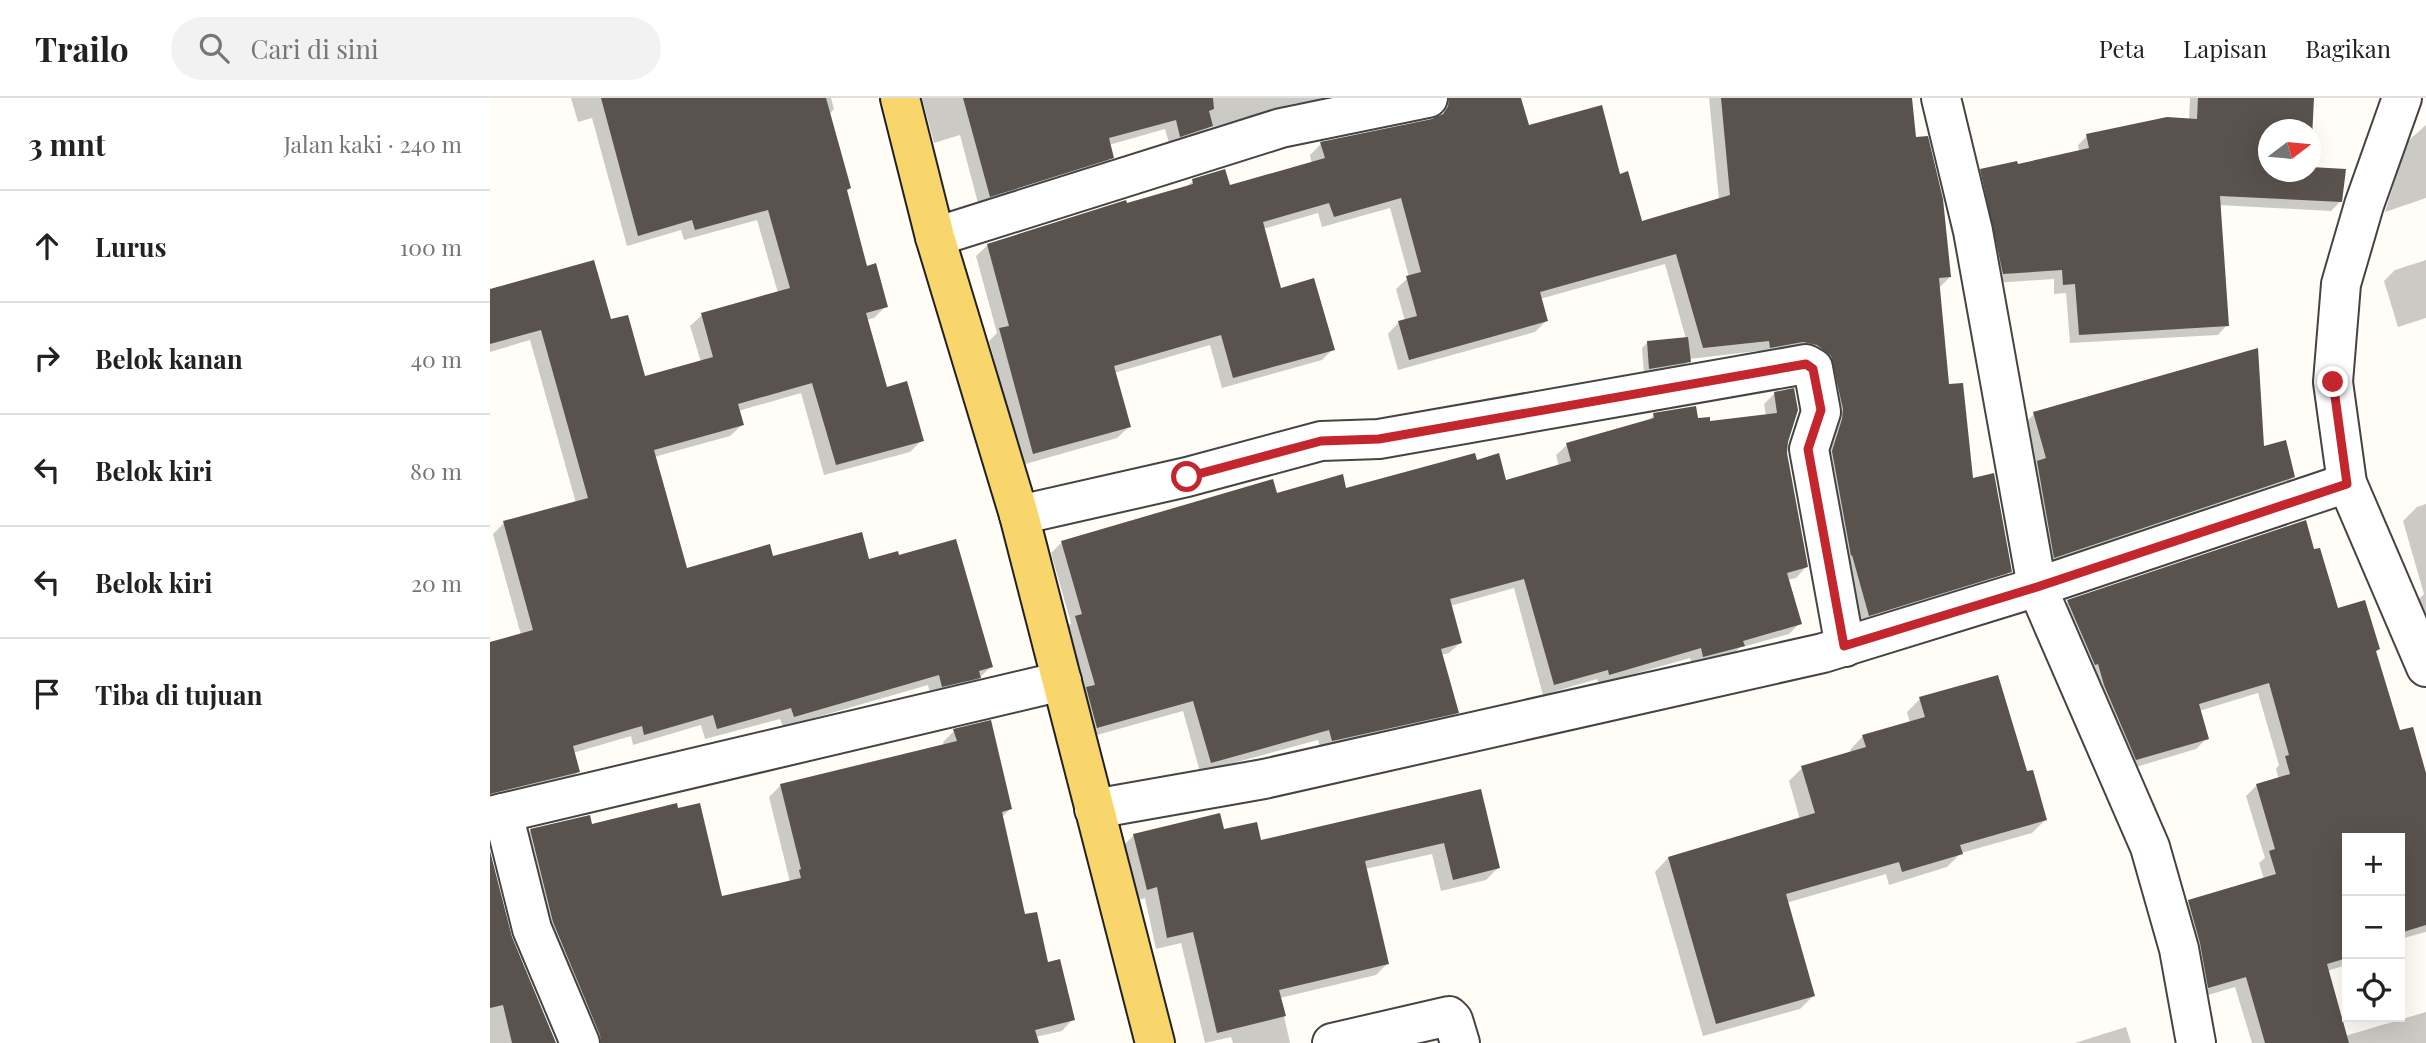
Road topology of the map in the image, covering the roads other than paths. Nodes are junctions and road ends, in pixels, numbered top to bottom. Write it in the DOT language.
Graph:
graph roads {
  1 [pos="900,98"];
  2 [pos="1428,98"];
  3 [pos="1941,98"];
  4 [pos="2402,98"];
  5 [pos="1278,113"];
  6 [pos="935,237"];
  7 [pos="2347,484"];
  8 [pos="1019,515"];
  9 [pos="2037,587"];
  10 [pos="1844,646"];
  11 [pos="2426,667"];
  12 [pos="1062,681"];
  13 [pos="1094,809"];
  14 [pos="496,815"];
  15 [pos="580,1043"];
  16 [pos="1155,1043"];
  17 [pos="1332,1043"];
  18 [pos="1460,1043"];
  19 [pos="2196,1043"];
  1 -- 6 [label="main road"];
  2 -- 5 [label="street"];
  3 -- 9 [label="street"];
  4 -- 7 [label="street"];
  5 -- 6 [label="street"];
  6 -- 8 [label="main road"];
  7 -- 9 [label="street"];
  7 -- 11 [label="street"];
  8 -- 10 [label="street"];
  8 -- 12 [label="main road"];
  9 -- 10 [label="street"];
  9 -- 19 [label="street"];
  10 -- 13 [label="street"];
  12 -- 13 [label="main road"];
  12 -- 14 [label="street"];
  13 -- 16 [label="main road"];
  14 -- 15 [label="street"];
  17 -- 18 [label="street"];
}
